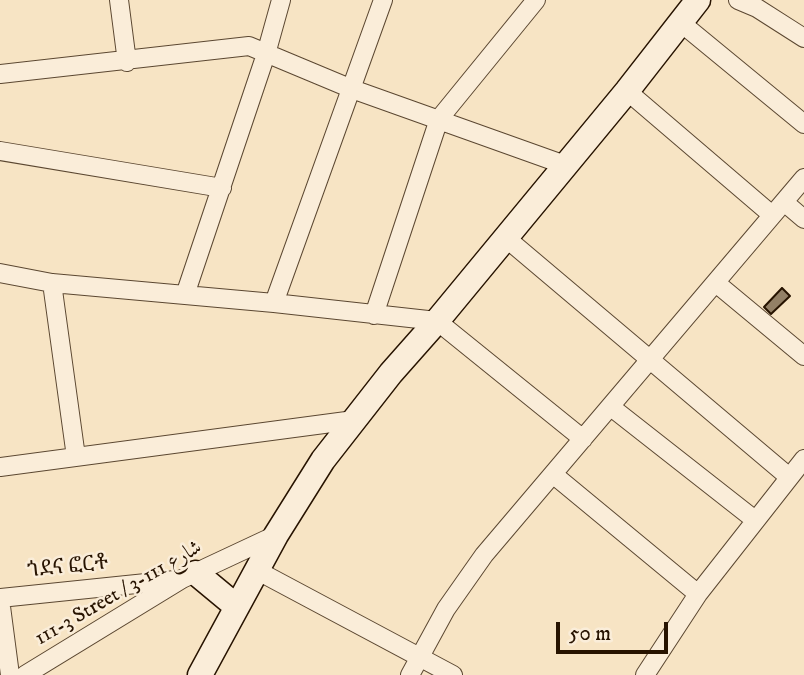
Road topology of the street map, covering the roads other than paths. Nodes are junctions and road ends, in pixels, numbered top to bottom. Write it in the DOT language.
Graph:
graph roads {
  1 [pos="119,0"];
  2 [pos="281,0"];
  3 [pos="383,0"];
  4 [pos="536,0"];
  5 [pos="698,0"];
  6 [pos="738,0"];
  7 [pos="681,22"];
  8 [pos="804,38"];
  9 [pos="267,54"];
  10 [pos="127,62"];
  11 [pos="0,74"];
  12 [pos="352,89"];
  13 [pos="627,91"];
  14 [pos="439,119"];
  15 [pos="804,124"];
  16 [pos="0,151"];
  17 [pos="565,165"];
  18 [pos="804,178"];
  19 [pos="222,188"];
  20 [pos="778,209"];
  21 [pos="804,219"];
  22 [pos="506,238"];
  23 [pos="0,273"];
  24 [pos="52,283"];
  25 [pos="716,284"];
  26 [pos="185,295"];
  27 [pos="274,303"];
  28 [pos="374,315"];
  29 [pos="437,321"];
  30 [pos="804,356"];
  31 [pos="651,360"];
  32 [pos="611,407"];
  33 [pos="354,420"];
  34 [pos="583,439"];
  35 [pos="76,457"];
  36 [pos="804,459"];
  37 [pos="0,467"];
  38 [pos="554,475"];
  39 [pos="789,477"];
  40 [pos="755,520"];
  41 [pos="276,535"];
  42 [pos="258,571"];
  43 [pos="189,576"];
  44 [pos="698,594"];
  45 [pos="0,599"];
  46 [pos="237,607"];
  47 [pos="420,657"];
  48 [pos="10,675"];
  49 [pos="25,675"];
  50 [pos="200,675"];
  51 [pos="410,675"];
  52 [pos="453,675"];
  53 [pos="645,675"];
  1 -- 10 [label="street"];
  2 -- 9 [label="street"];
  3 -- 12 [label="street"];
  4 -- 14 [label="street"];
  5 -- 7 [label="main road"];
  6 -- 8 [label="street"];
  7 -- 13 [label="main road"];
  7 -- 15 [label="street"];
  9 -- 10 [label="street"];
  9 -- 12 [label="street"];
  9 -- 19 [label="street"];
  10 -- 11 [label="street"];
  12 -- 14 [label="street"];
  12 -- 27 [label="street"];
  13 -- 17 [label="main road"];
  13 -- 20 [label="street"];
  14 -- 17 [label="street"];
  14 -- 28 [label="street"];
  16 -- 19 [label="street"];
  17 -- 22 [label="main road"];
  18 -- 20 [label="street"];
  19 -- 26 [label="street"];
  20 -- 21 [label="street"];
  20 -- 25 [label="street"];
  22 -- 29 [label="main road"];
  22 -- 31 [label="street"];
  23 -- 24 [label="street"];
  24 -- 26 [label="street"];
  24 -- 35 [label="street"];
  25 -- 30 [label="street"];
  25 -- 31 [label="street"];
  26 -- 27 [label="street"];
  27 -- 28 [label="street"];
  28 -- 29 [label="street"];
  29 -- 33 [label="main road"];
  29 -- 34 [label="street"];
  31 -- 32 [label="street"];
  31 -- 39 [label="street"];
  32 -- 34 [label="street"];
  32 -- 40 [label="street"];
  33 -- 35 [label="street"];
  33 -- 41 [label="main road"];
  34 -- 38 [label="street"];
  35 -- 37 [label="street"];
  36 -- 39 [label="street"];
  38 -- 44 [label="street"];
  38 -- 47 [label="street"];
  39 -- 40 [label="street"];
  40 -- 44 [label="street"];
  41 -- 42 [label="main road"];
  41 -- 43 [label="street, 111-3 Street / شارع 111-3"];
  42 -- 46 [label="main road"];
  42 -- 47 [label="street"];
  43 -- 45 [label="street, ጎደና ፎርቶ"];
  43 -- 46 [label="main road"];
  43 -- 49 [label="street, 111-3 Street / شارع 111-3"];
  44 -- 53 [label="street"];
  45 -- 48 [label="street"];
  46 -- 50 [label="main road"];
  47 -- 51 [label="street"];
  47 -- 52 [label="street"];
}
